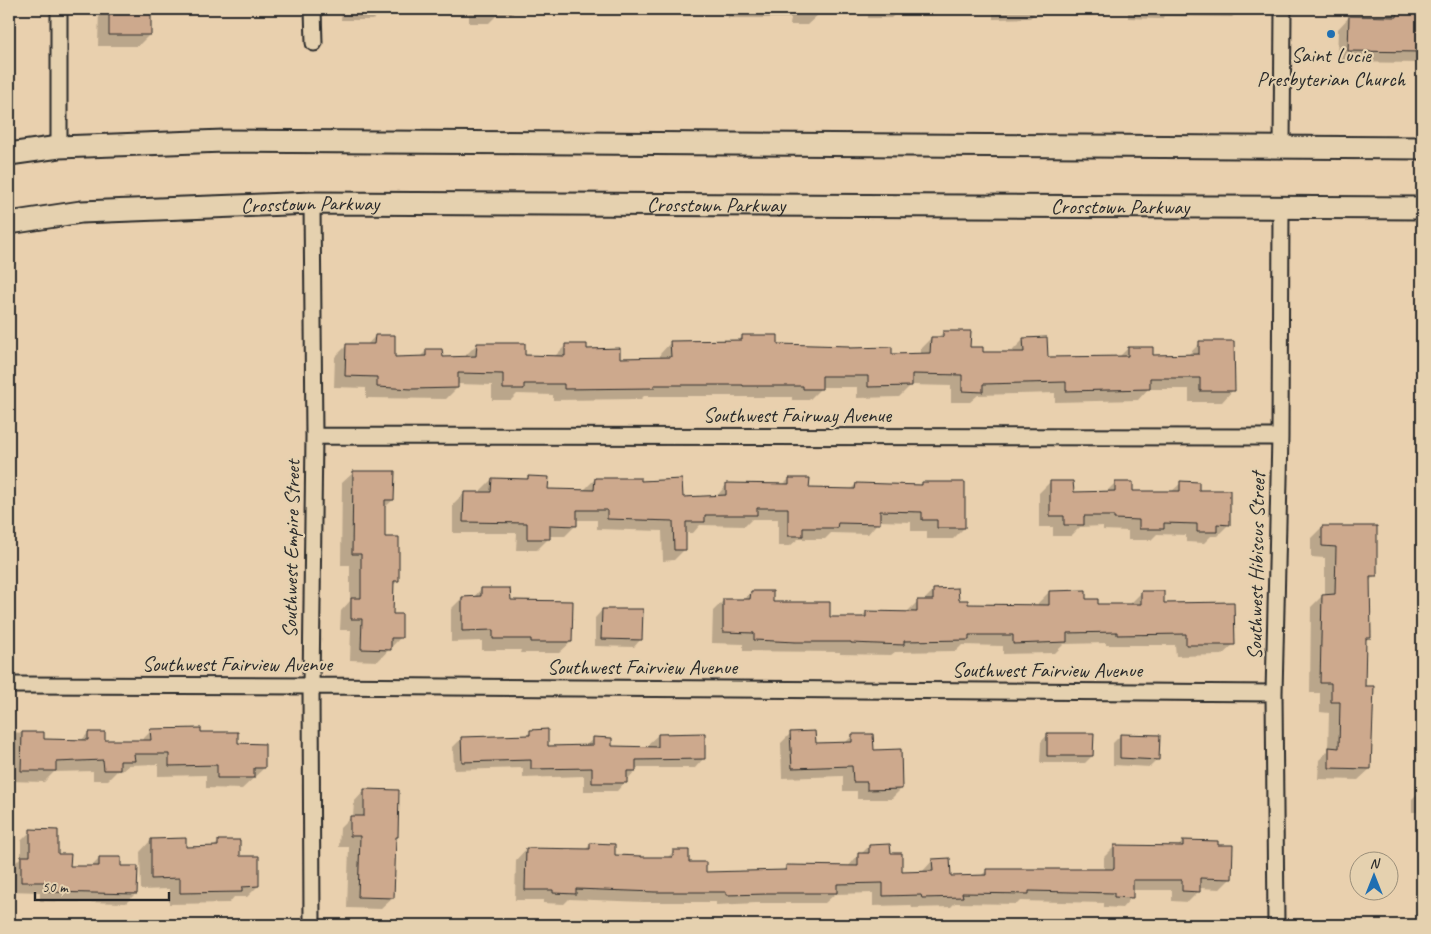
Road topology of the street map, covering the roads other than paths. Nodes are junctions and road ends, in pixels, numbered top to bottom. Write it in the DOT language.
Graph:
graph roads {
  1 [pos="59,9"];
  2 [pos="313,9"];
  3 [pos="1283,9"];
  4 [pos="314,43"];
  5 [pos="1282,146"];
  6 [pos="59,147"];
  7 [pos="1422,148"];
  8 [pos="9,154"];
  9 [pos="312,203"];
  10 [pos="1281,208"];
  11 [pos="1422,208"];
  12 [pos="9,223"];
  13 [pos="314,436"];
  14 [pos="1280,437"];
  15 [pos="9,685"];
  16 [pos="311,686"];
  17 [pos="1274,693"];
  18 [pos="312,925"];
  19 [pos="1276,925"];
  1 -- 6 [label="street"];
  2 -- 4 [label="street"];
  3 -- 5 [label="street"];
  5 -- 6 [label="main road"];
  5 -- 7 [label="main road"];
  6 -- 8 [label="main road"];
  9 -- 10 [label="main road, Crosstown Parkway"];
  9 -- 12 [label="main road, Crosstown Parkway"];
  9 -- 13 [label="street, Southwest Empire Street"];
  10 -- 11 [label="main road, Crosstown Parkway"];
  10 -- 14 [label="street, Southwest Hibiscus Street"];
  13 -- 14 [label="street, Southwest Fairway Avenue"];
  13 -- 16 [label="street, Southwest Empire Street"];
  14 -- 17 [label="street, Southwest Hibiscus Street"];
  15 -- 16 [label="street, Southwest Fairview Avenue"];
  16 -- 17 [label="street, Southwest Fairview Avenue"];
  16 -- 18 [label="street, Southwest Empire Street"];
  17 -- 19 [label="street, Southwest Hibiscus Street"];
}
